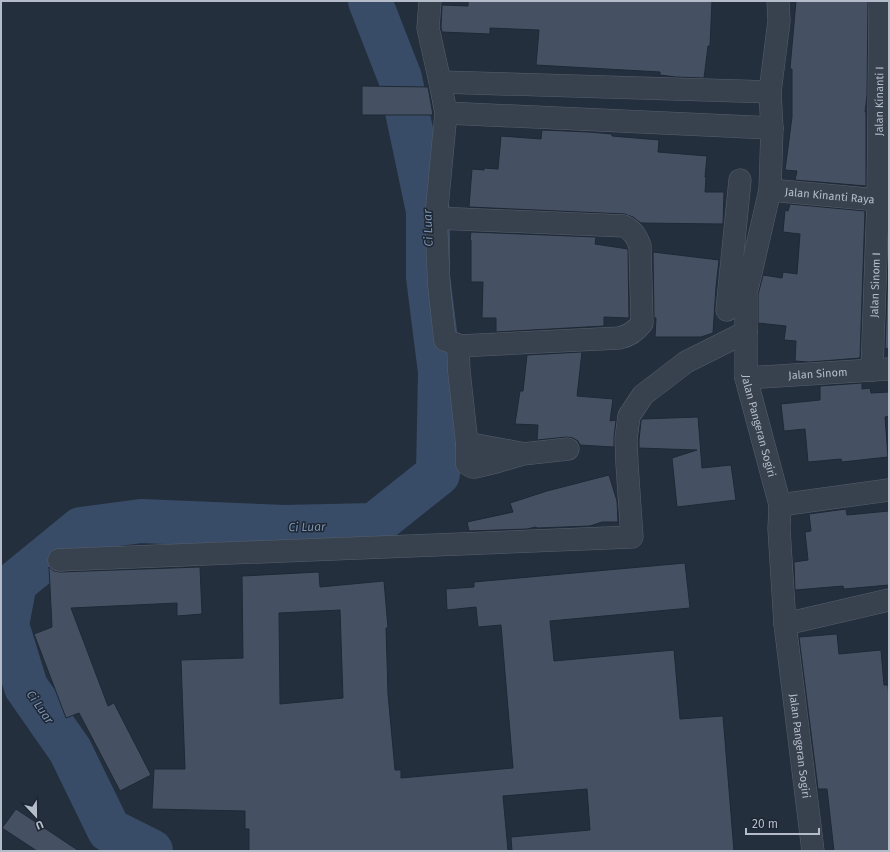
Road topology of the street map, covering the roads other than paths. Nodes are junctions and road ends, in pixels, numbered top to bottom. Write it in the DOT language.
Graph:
graph roads {
  1 [pos="430,1"];
  2 [pos="778,1"];
  3 [pos="880,1"];
  4 [pos="440,82"];
  5 [pos="770,92"];
  6 [pos="446,113"];
  7 [pos="772,128"];
  8 [pos="740,180"];
  9 [pos="770,190"];
  10 [pos="884,201"];
  11 [pos="436,218"];
  12 [pos="732,254"];
  13 [pos="755,255"];
  14 [pos="727,310"];
  15 [pos="746,332"];
  16 [pos="458,346"];
  17 [pos="881,370"];
  18 [pos="746,378"];
  19 [pos="568,449"];
  20 [pos="889,490"];
  21 [pos="780,505"];
  22 [pos="59,560"];
  23 [pos="889,604"];
  24 [pos="785,624"];
  25 [pos="813,851"];
  1 -- 4 [label="street"];
  2 -- 5 [label="street, Jalan Pangeran Sogiri"];
  3 -- 10 [label="street, Jalan Kinanti I"];
  4 -- 5 [label="street"];
  4 -- 6 [label="street"];
  5 -- 7 [label="street, Jalan Pangeran Sogiri"];
  6 -- 7 [label="street"];
  6 -- 11 [label="street"];
  7 -- 9 [label="street, Jalan Pangeran Sogiri"];
  8 -- 12 [label="street"];
  9 -- 10 [label="street, Jalan Kinanti Raya"];
  9 -- 13 [label="street, Jalan Pangeran Sogiri"];
  10 -- 17 [label="street, Jalan Sinom I"];
  11 -- 16 [label="street"];
  11 -- 16 [label="street"];
  12 -- 13 [label="street"];
  12 -- 14 [label="street"];
  13 -- 15 [label="street, Jalan Pangeran Sogiri"];
  15 -- 18 [label="street, Jalan Pangeran Sogiri"];
  15 -- 22 [label="street"];
  16 -- 19 [label="street"];
  17 -- 18 [label="street, Jalan Sinom"];
  18 -- 21 [label="street, Jalan Pangeran Sogiri"];
  20 -- 21 [label="street"];
  21 -- 24 [label="street, Jalan Pangeran Sogiri"];
  23 -- 24 [label="street"];
  24 -- 25 [label="street, Jalan Pangeran Sogiri"];
}
